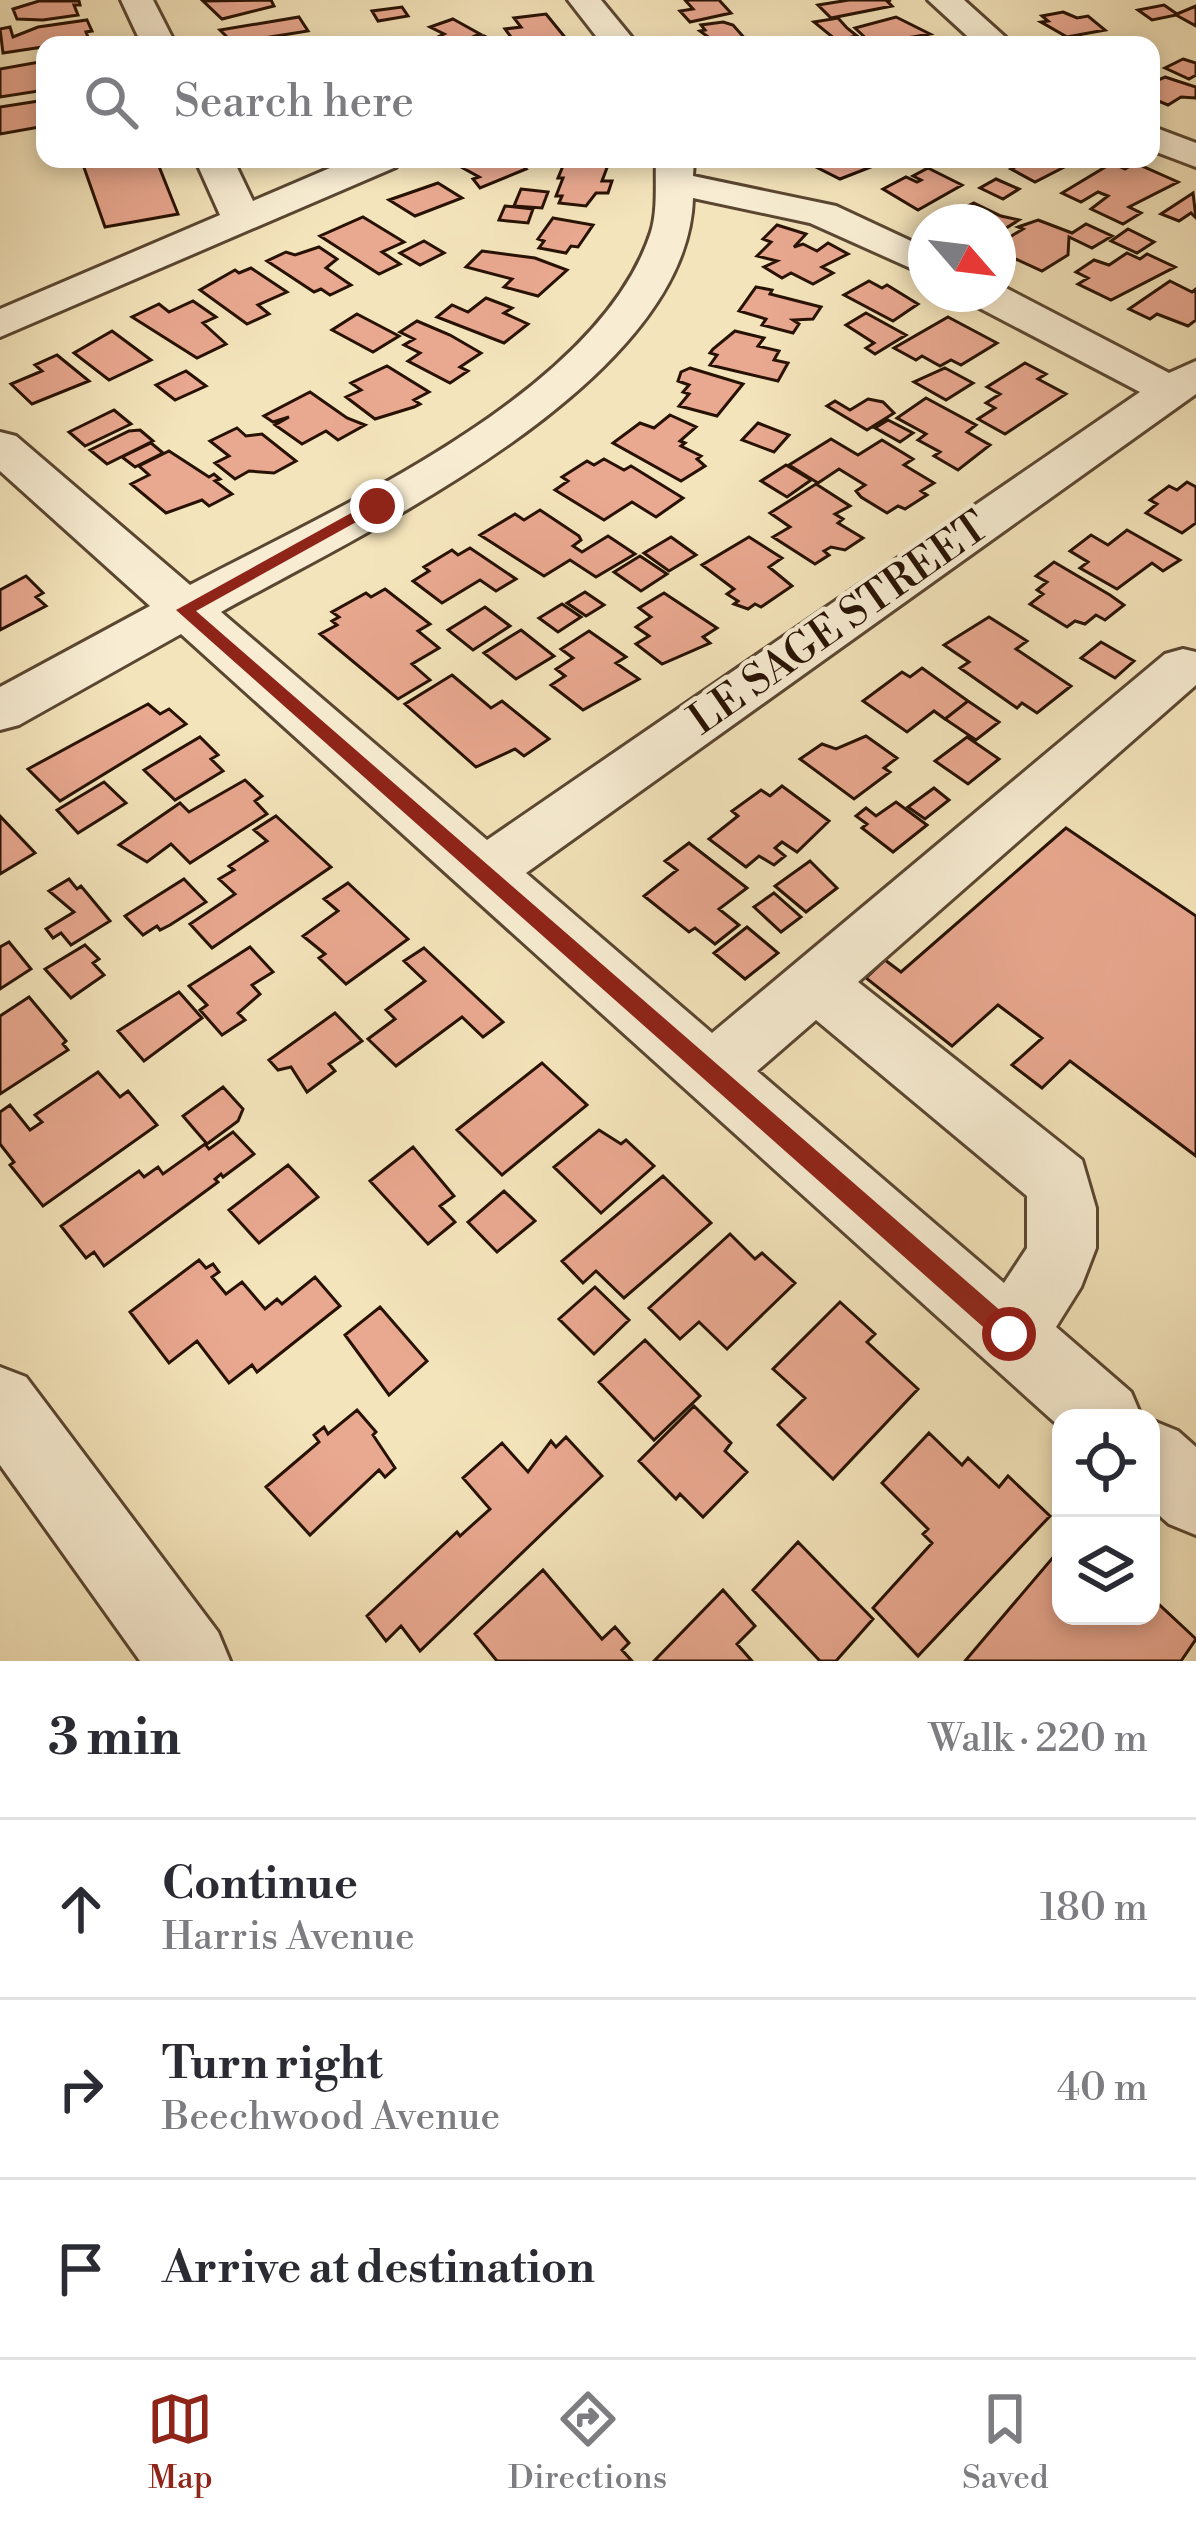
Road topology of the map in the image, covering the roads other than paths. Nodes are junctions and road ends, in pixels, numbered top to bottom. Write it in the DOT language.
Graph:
graph roads {
  1 [pos="137,0"];
  2 [pos="584,0"];
  3 [pos="944,0"];
  4 [pos="155,36"];
  5 [pos="614,36"];
  6 [pos="986,36"];
  7 [pos="1160,141"];
  8 [pos="1196,156"];
  9 [pos="218,168"];
  10 [pos="361,168"];
  11 [pos="677,172"];
  12 [pos="242,218"];
  13 [pos="908,255"];
  14 [pos="1016,307"];
  15 [pos="0,324"];
  16 [pos="1184,382"];
  17 [pos="0,446"];
  18 [pos="184,610"];
  19 [pos="1183,667"];
  20 [pos="0,711"];
  21 [pos="482,874"];
  22 [pos="836,1000"];
  23 [pos="710,1073"];
  24 [pos="1009,1334"];
  25 [pos="0,1403"];
  26 [pos="1096,1409"];
  27 [pos="1160,1466"];
  28 [pos="1196,1497"];
  29 [pos="189,1661"];
  1 -- 4 [label="street"];
  2 -- 5 [label="street"];
  3 -- 6 [label="street"];
  7 -- 8 [label="street"];
  9 -- 12 [label="street"];
  10 -- 12 [label="street"];
  11 -- 13 [label="street"];
  11 -- 18 [label="street"];
  12 -- 15 [label="street"];
  14 -- 16 [label="street"];
  16 -- 21 [label="street, LE SAGE STREET"];
  17 -- 18 [label="street"];
  18 -- 20 [label="street"];
  18 -- 21 [label="street"];
  19 -- 22 [label="street"];
  21 -- 23 [label="street"];
  22 -- 23 [label="street"];
  22 -- 24 [label="street"];
  23 -- 24 [label="street"];
  24 -- 26 [label="street"];
  25 -- 29 [label="street"];
  27 -- 28 [label="street"];
}
